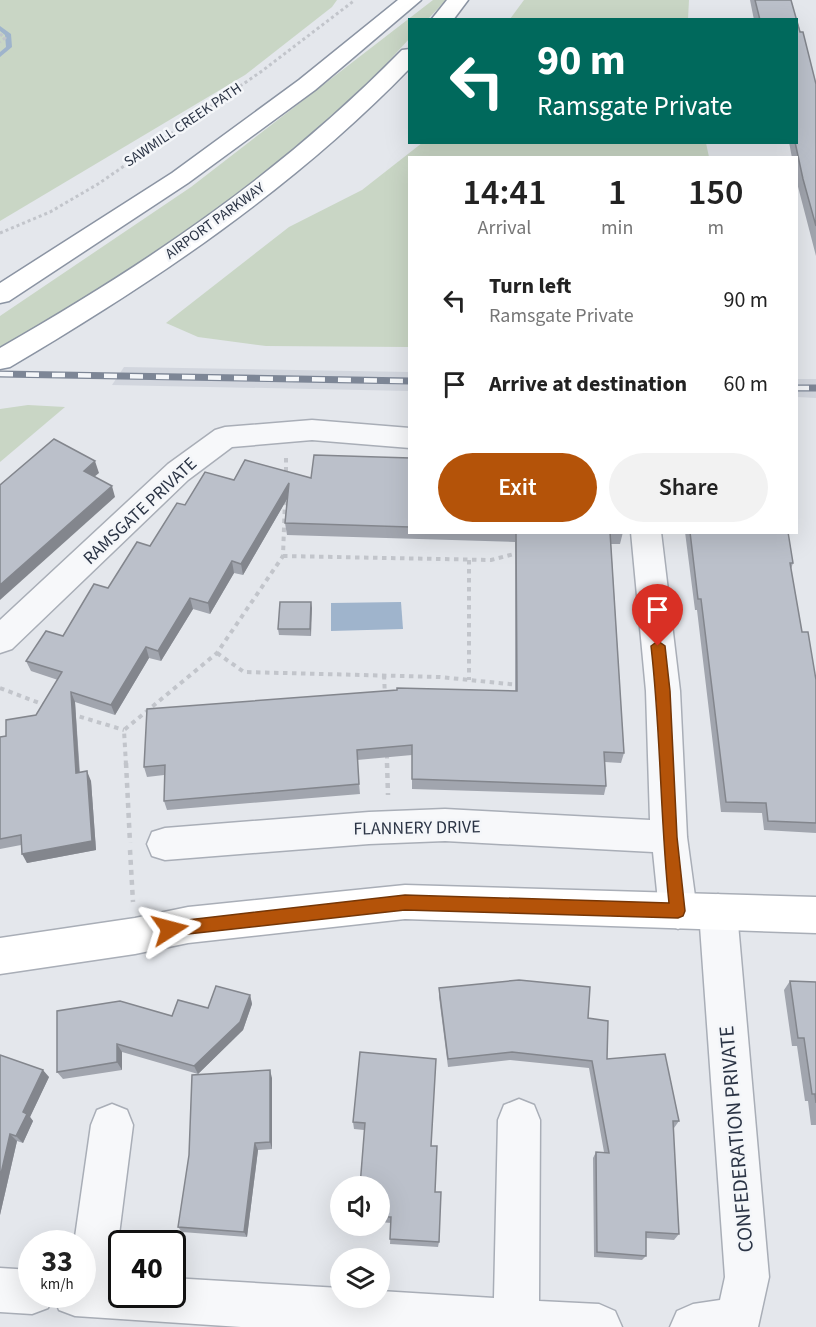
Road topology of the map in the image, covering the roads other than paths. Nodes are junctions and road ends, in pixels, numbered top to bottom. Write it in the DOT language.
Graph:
graph roads {
  1 [pos="411,0"];
  2 [pos="458,0"];
  3 [pos="443,18"];
  4 [pos="408,57"];
  5 [pos="0,295"];
  6 [pos="0,360"];
  7 [pos="408,438"];
  8 [pos="646,534"];
  9 [pos="0,640"];
  10 [pos="669,837"];
  11 [pos="165,844"];
  12 [pos="698,911"];
  13 [pos="816,915"];
  14 [pos="0,956"];
  15 [pos="519,1120"];
  16 [pos="112,1125"];
  17 [pos="93,1230"];
  18 [pos="0,1290"];
  19 [pos="18,1291"];
  20 [pos="96,1296"];
  21 [pos="516,1322"];
  22 [pos="599,1327"];
  23 [pos="693,1327"];
  1 -- 5 [label="main road"];
  2 -- 3 [label="main road"];
  4 -- 6 [label="main road, AIRPORT PARKWAY"];
  7 -- 9 [label="street, RAMSGATE PRIVATE"];
  8 -- 10 [label="street"];
  10 -- 11 [label="street, FLANNERY DRIVE"];
  10 -- 12 [label="street"];
  12 -- 13 [label="main road"];
  12 -- 14 [label="main road"];
  12 -- 23 [label="street, CONFEDERATION PRIVATE"];
  15 -- 21 [label="street"];
  16 -- 17 [label="street"];
  18 -- 19 [label="street"];
  20 -- 21 [label="street"];
  21 -- 22 [label="street"];
}
